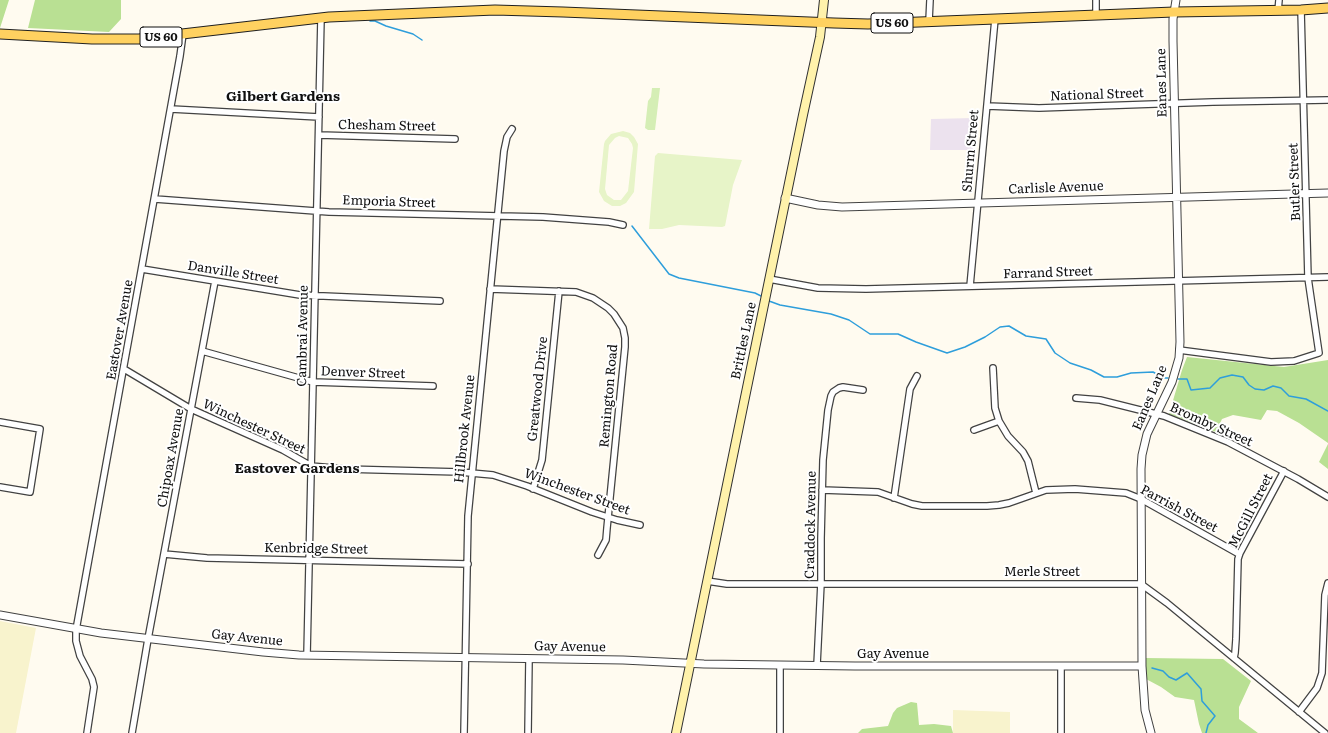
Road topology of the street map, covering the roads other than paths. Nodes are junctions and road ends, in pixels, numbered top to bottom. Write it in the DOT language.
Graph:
graph roads {
  1 [pos="824,0"];
  2 [pos="930,0"];
  3 [pos="1096,0"];
  4 [pos="1176,0"];
  5 [pos="1279,0"];
  6 [pos="1328,8"];
  7 [pos="1301,10"];
  8 [pos="1278,11"];
  9 [pos="1174,12"];
  10 [pos="1096,15"];
  11 [pos="321,18"];
  12 [pos="995,19"];
  13 [pos="929,21"];
  14 [pos="821,23"];
  15 [pos="0,34"];
  16 [pos="183,34"];
  17 [pos="1328,100"];
  18 [pos="1304,101"];
  19 [pos="1174,104"];
  20 [pos="987,106"];
  21 [pos="171,109"];
  22 [pos="319,117"];
  23 [pos="512,129"];
  24 [pos="319,135"];
  25 [pos="455,139"];
  26 [pos="1328,193"];
  27 [pos="1306,194"];
  28 [pos="1176,197"];
  29 [pos="786,198"];
  30 [pos="155,199"];
  31 [pos="977,203"];
  32 [pos="317,211"];
  33 [pos="497,216"];
  34 [pos="623,225"];
  35 [pos="142,269"];
  36 [pos="1328,277"];
  37 [pos="1308,278"];
  38 [pos="769,279"];
  39 [pos="215,281"];
  40 [pos="1178,281"];
  41 [pos="970,286"];
  42 [pos="490,289"];
  43 [pos="559,291"];
  44 [pos="315,297"];
  45 [pos="440,300"];
  46 [pos="1179,350"];
  47 [pos="202,351"];
  48 [pos="993,368"];
  49 [pos="124,369"];
  50 [pos="917,376"];
  51 [pos="313,382"];
  52 [pos="433,386"];
  53 [pos="863,390"];
  54 [pos="1076,398"];
  55 [pos="191,409"];
  56 [pos="1157,413"];
  57 [pos="999,421"];
  58 [pos="0,422"];
  59 [pos="974,430"];
  60 [pos="311,466"];
  61 [pos="1284,471"];
  62 [pos="472,473"];
  63 [pos="0,487"];
  64 [pos="534,489"];
  65 [pos="822,490"];
  66 [pos="1036,493"];
  67 [pos="1328,497"];
  68 [pos="894,498"];
  69 [pos="1141,500"];
  70 [pos="608,518"];
  71 [pos="640,526"];
  72 [pos="164,554"];
  73 [pos="1239,554"];
  74 [pos="598,555"];
  75 [pos="309,560"];
  76 [pos="468,564"];
  77 [pos="707,581"];
  78 [pos="821,583"];
  79 [pos="1328,583"];
  80 [pos="1141,584"];
  81 [pos="0,615"];
  82 [pos="76,630"];
  83 [pos="148,639"];
  84 [pos="307,655"];
  85 [pos="466,658"];
  86 [pos="1234,658"];
  87 [pos="529,659"];
  88 [pos="690,663"];
  89 [pos="780,665"];
  90 [pos="817,665"];
  91 [pos="1061,666"];
  92 [pos="1142,666"];
  93 [pos="1299,712"];
  94 [pos="87,733"];
  95 [pos="132,733"];
  96 [pos="464,733"];
  97 [pos="528,733"];
  98 [pos="676,733"];
  99 [pos="780,733"];
  100 [pos="1061,733"];
  101 [pos="1151,733"];
  102 [pos="1325,733"];
  1 -- 14 [label="main road, Brittles Lane"];
  2 -- 13 [label="street"];
  3 -- 10 [label="street"];
  4 -- 9 [label="street, Eanes Lane"];
  5 -- 8 [label="street"];
  6 -- 7 [label="main road, US 60"];
  7 -- 8 [label="main road, US 60"];
  7 -- 18 [label="street, Butler Street"];
  8 -- 9 [label="main road, US 60"];
  9 -- 10 [label="main road, US 60"];
  9 -- 19 [label="street, Eanes Lane"];
  10 -- 12 [label="main road, US 60"];
  11 -- 14 [label="main road, US 60"];
  11 -- 16 [label="main road, US 60"];
  11 -- 22 [label="street, Cambrai Avenue"];
  12 -- 13 [label="main road, US 60"];
  12 -- 20 [label="street, Shurm Street"];
  13 -- 14 [label="main road, US 60"];
  14 -- 29 [label="main road, Brittles Lane"];
  15 -- 16 [label="main road, US 60"];
  16 -- 21 [label="street, Eastover Avenue"];
  17 -- 18 [label="street, National Street"];
  18 -- 19 [label="street, National Street"];
  18 -- 27 [label="street, Butler Street"];
  19 -- 20 [label="street, National Street"];
  19 -- 28 [label="street, Eanes Lane"];
  20 -- 31 [label="street, Shurm Street"];
  21 -- 22 [label="street, Chesham Street"];
  21 -- 30 [label="street, Eastover Avenue"];
  22 -- 24 [label="street, Cambrai Avenue"];
  23 -- 33 [label="street, Hillbrook Avenue"];
  24 -- 25 [label="street, Chesham Street"];
  24 -- 32 [label="street, Cambrai Avenue"];
  26 -- 27 [label="street, Carlisle Avenue"];
  27 -- 28 [label="street, Carlisle Avenue"];
  27 -- 37 [label="street, Butler Street"];
  28 -- 31 [label="street, Carlisle Avenue"];
  28 -- 40 [label="street, Eanes Lane"];
  29 -- 31 [label="street, Carlisle Avenue"];
  29 -- 38 [label="main road, Brittles Lane"];
  30 -- 32 [label="street, Emporia Street"];
  30 -- 35 [label="street, Eastover Avenue"];
  31 -- 41 [label="street, Shurm Street"];
  32 -- 33 [label="street, Emporia Street"];
  32 -- 44 [label="street, Cambrai Avenue"];
  33 -- 34 [label="street, Emporia Street"];
  33 -- 42 [label="street, Hillbrook Avenue"];
  35 -- 39 [label="street, Danville Street"];
  35 -- 49 [label="street, Eastover Avenue"];
  36 -- 37 [label="street, Farrand Street"];
  37 -- 40 [label="street, Farrand Street"];
  37 -- 46 [label="street, Butler Street"];
  38 -- 41 [label="street, Farrand Street"];
  38 -- 77 [label="main road, Brittles Lane"];
  39 -- 44 [label="street, Danville Street"];
  39 -- 47 [label="street, Chipoax Avenue"];
  40 -- 41 [label="street, Farrand Street"];
  40 -- 46 [label="street, Eanes Lane"];
  42 -- 43 [label="street, Remington Road"];
  42 -- 62 [label="street, Hillbrook Avenue"];
  43 -- 64 [label="street, Greatwood Drive"];
  43 -- 70 [label="street, Remington Road"];
  44 -- 45 [label="street, Danville Street"];
  44 -- 51 [label="street, Cambrai Avenue"];
  46 -- 56 [label="street, Eanes Lane"];
  47 -- 51 [label="street, Denver Street"];
  47 -- 55 [label="street, Chipoax Avenue"];
  48 -- 57 [label="street"];
  49 -- 55 [label="street, Winchester Street"];
  49 -- 82 [label="street, Eastover Avenue"];
  50 -- 68 [label="street"];
  51 -- 52 [label="street, Denver Street"];
  51 -- 60 [label="street, Cambrai Avenue"];
  53 -- 65 [label="street, Craddock Avenue"];
  54 -- 56 [label="street, Bromby Street"];
  55 -- 60 [label="street, Winchester Street"];
  55 -- 72 [label="street, Chipoax Avenue"];
  56 -- 61 [label="street, Bromby Street"];
  56 -- 69 [label="street, Eanes Lane"];
  57 -- 59 [label="street"];
  57 -- 66 [label="street"];
  58 -- 63 [label="street"];
  60 -- 62 [label="street, Winchester Street"];
  60 -- 75 [label="street, Cambrai Avenue"];
  61 -- 67 [label="street, Bromby Street"];
  61 -- 73 [label="street, McGill Street"];
  62 -- 64 [label="street, Winchester Street"];
  62 -- 76 [label="street, Hillbrook Avenue"];
  64 -- 70 [label="street, Winchester Street"];
  65 -- 68 [label="street, Parrish Street"];
  65 -- 78 [label="street, Craddock Avenue"];
  66 -- 68 [label="street, Parrish Street"];
  66 -- 69 [label="street, Parrish Street"];
  69 -- 73 [label="street, Parrish Street"];
  69 -- 80 [label="street, Eanes Lane"];
  70 -- 71 [label="street, Winchester Street"];
  70 -- 74 [label="street, Remington Road"];
  72 -- 75 [label="street, Kenbridge Street"];
  72 -- 83 [label="street, Chipoax Avenue"];
  73 -- 86 [label="street, McGill Street"];
  75 -- 76 [label="street, Kenbridge Street"];
  75 -- 84 [label="street, Cambrai Avenue"];
  76 -- 85 [label="street, Hillbrook Avenue"];
  77 -- 78 [label="street, Merle Street"];
  77 -- 88 [label="main road, Brittles Lane"];
  78 -- 80 [label="street, Merle Street"];
  78 -- 90 [label="street, Craddock Avenue"];
  79 -- 93 [label="street"];
  80 -- 86 [label="street"];
  80 -- 92 [label="street, Eanes Lane"];
  81 -- 82 [label="street, Gay Avenue"];
  82 -- 83 [label="street, Gay Avenue"];
  82 -- 94 [label="street, Eastover Avenue"];
  83 -- 84 [label="street, Gay Avenue"];
  83 -- 95 [label="street, Chipoax Avenue"];
  84 -- 85 [label="street, Gay Avenue"];
  85 -- 87 [label="street, Gay Avenue"];
  85 -- 96 [label="street, Hillbrook Avenue"];
  86 -- 93 [label="street"];
  87 -- 88 [label="street, Gay Avenue"];
  87 -- 97 [label="street"];
  88 -- 89 [label="street, Gay Avenue"];
  88 -- 98 [label="main road, Brittles Lane"];
  89 -- 90 [label="street, Gay Avenue"];
  89 -- 99 [label="street"];
  90 -- 91 [label="street, Gay Avenue"];
  91 -- 92 [label="street, Gay Avenue"];
  91 -- 100 [label="street"];
  92 -- 101 [label="street, Eanes Lane"];
  93 -- 102 [label="street"];
}
